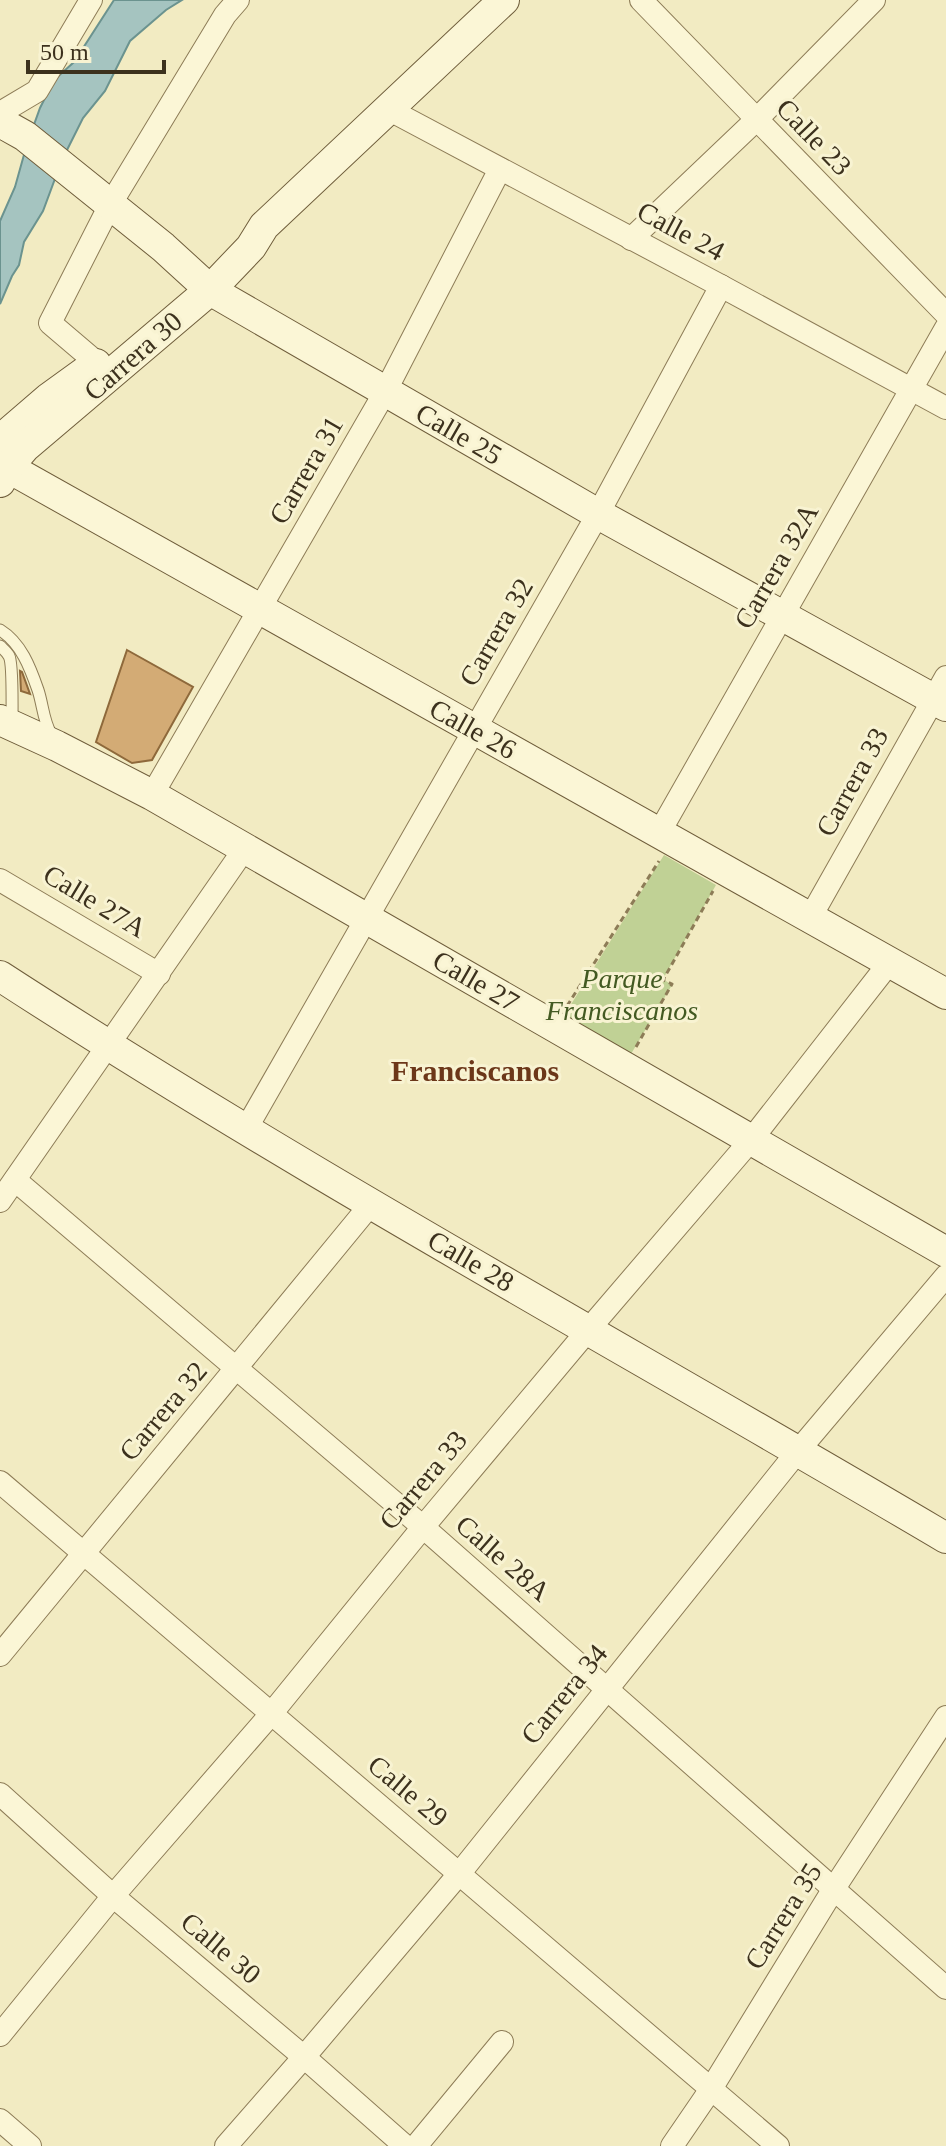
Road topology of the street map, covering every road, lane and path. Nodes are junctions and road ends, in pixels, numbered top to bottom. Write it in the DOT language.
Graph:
graph roads {
  1 [pos="91,0"];
  2 [pos="238,0"];
  3 [pos="504,0"];
  4 [pos="641,0"];
  5 [pos="874,0"];
  6 [pos="388,109"];
  7 [pos="0,113"];
  8 [pos="756,120"];
  9 [pos="13,129"];
  10 [pos="500,169"];
  11 [pos="103,200"];
  12 [pos="631,239"];
  13 [pos="204,284"];
  14 [pos="721,286"];
  15 [pos="946,314"];
  16 [pos="946,328"];
  17 [pos="97,363"];
  18 [pos="912,390"];
  19 [pos="385,392"];
  20 [pos="946,408"];
  21 [pos="2,463"];
  22 [pos="598,514"];
  23 [pos="260,610"];
  24 [pos="782,615"];
  25 [pos="0,630"];
  26 [pos="0,646"];
  27 [pos="942,694"];
  28 [pos="6,723"];
  29 [pos="475,730"];
  30 [pos="57,746"];
  31 [pos="152,795"];
  32 [pos="666,837"];
  33 [pos="245,848"];
  34 [pos="724,870"];
  35 [pos="0,880"];
  36 [pos="366,918"];
  37 [pos="810,918"];
  38 [pos="890,962"];
  39 [pos="159,974"];
  40 [pos="0,976"];
  41 [pos="946,994"];
  42 [pos="554,1026"];
  43 [pos="108,1046"];
  44 [pos="624,1067"];
  45 [pos="246,1129"];
  46 [pos="751,1140"];
  47 [pos="15,1180"];
  48 [pos="0,1201"];
  49 [pos="371,1204"];
  50 [pos="946,1252"];
  51 [pos="946,1276"];
  52 [pos="589,1329"];
  53 [pos="237,1368"];
  54 [pos="798,1451"];
  55 [pos="0,1482"];
  56 [pos="423,1527"];
  57 [pos="946,1538"];
  58 [pos="83,1554"];
  59 [pos="0,1655"];
  60 [pos="607,1688"];
  61 [pos="271,1714"];
  62 [pos="946,1717"];
  63 [pos="0,1794"];
  64 [pos="459,1874"];
  65 [pos="833,1890"];
  66 [pos="113,1896"];
  67 [pos="946,1988"];
  68 [pos="0,2035"];
  69 [pos="502,2042"];
  70 [pos="304,2057"];
  71 [pos="711,2089"];
  72 [pos="0,2120"];
  73 [pos="30,2146"];
  74 [pos="226,2146"];
  75 [pos="405,2146"];
  76 [pos="416,2146"];
  77 [pos="672,2146"];
  78 [pos="778,2146"];
  1 -- 7 [label="street"];
  2 -- 11 [label="street"];
  3 -- 6 [label="main road, Carrera 30"];
  4 -- 8 [label="street, Calle 23"];
  5 -- 8 [label="street"];
  6 -- 10 [label="street, Calle 24"];
  6 -- 13 [label="main road, Carrera 30"];
  8 -- 12 [label="street"];
  8 -- 15 [label="street, Calle 23"];
  9 -- 11 [label="main road, Calle 25"];
  10 -- 12 [label="street, Calle 24"];
  10 -- 19 [label="street, Carrera 31"];
  11 -- 13 [label="main road, Calle 25"];
  11 -- 17 [label="street"];
  12 -- 14 [label="street, Calle 24"];
  13 -- 17 [label="main road, Carrera 30"];
  13 -- 19 [label="main road, Calle 25"];
  13 -- 21 [label="main road, Carrera 30"];
  14 -- 18 [label="street, Calle 24"];
  14 -- 22 [label="street, Carrera 32"];
  16 -- 18 [label="street, Carrera 32A"];
  17 -- 21 [label="main road, Carrera 30"];
  18 -- 20 [label="street, Calle 24"];
  18 -- 24 [label="street, Carrera 32A"];
  19 -- 22 [label="main road, Calle 25"];
  19 -- 23 [label="street, Carrera 31"];
  21 -- 23 [label="main road, Calle 26"];
  22 -- 24 [label="main road, Calle 25"];
  22 -- 29 [label="street, Carrera 32"];
  23 -- 29 [label="main road, Calle 26"];
  23 -- 31 [label="street, Carrera 31"];
  24 -- 27 [label="main road, Calle 25"];
  24 -- 32 [label="street, Carrera 32A"];
  25 -- 30 [label="lane"];
  26 -- 28 [label="lane"];
  27 -- 37 [label="street, Carrera 33"];
  28 -- 30 [label="main road, Calle 27"];
  29 -- 32 [label="main road, Calle 26"];
  29 -- 36 [label="street, Carrera 32"];
  30 -- 31 [label="main road, Calle 27"];
  31 -- 33 [label="main road, Calle 27"];
  32 -- 34 [label="main road, Calle 26"];
  32 -- 42 [label="path"];
  33 -- 36 [label="main road, Calle 27"];
  33 -- 39 [label="street"];
  34 -- 37 [label="main road, Calle 26"];
  34 -- 44 [label="path"];
  35 -- 39 [label="street, Calle 27A"];
  36 -- 42 [label="main road, Calle 27"];
  36 -- 45 [label="street, Carrera 32"];
  37 -- 38 [label="main road, Calle 26"];
  38 -- 41 [label="main road, Calle 26"];
  38 -- 46 [label="street, Carrera 33"];
  39 -- 43 [label="street"];
  40 -- 43 [label="main road, Calle 28"];
  42 -- 44 [label="main road, Calle 27"];
  43 -- 45 [label="main road, Calle 28"];
  43 -- 47 [label="street"];
  44 -- 46 [label="main road, Calle 27"];
  45 -- 49 [label="main road, Calle 28"];
  46 -- 50 [label="main road, Calle 27"];
  46 -- 52 [label="street, Carrera 33"];
  47 -- 48 [label="street"];
  47 -- 53 [label="street, Calle 28A"];
  49 -- 52 [label="main road, Calle 28"];
  49 -- 53 [label="street, Carrera 32"];
  51 -- 54 [label="street, Carrera 34"];
  52 -- 54 [label="main road, Calle 28"];
  52 -- 56 [label="street, Carrera 33"];
  53 -- 56 [label="street, Calle 28A"];
  53 -- 58 [label="street, Carrera 32"];
  54 -- 57 [label="main road, Calle 28"];
  54 -- 60 [label="street, Carrera 34"];
  55 -- 58 [label="street, Calle 29"];
  56 -- 60 [label="street, Calle 28A"];
  56 -- 61 [label="street, Carrera 33"];
  58 -- 59 [label="street, Carrera 32"];
  58 -- 61 [label="street, Calle 29"];
  60 -- 64 [label="street, Carrera 34"];
  60 -- 65 [label="street, Calle 28A"];
  61 -- 64 [label="street, Calle 29"];
  61 -- 66 [label="street, Carrera 33"];
  62 -- 65 [label="street, Carrera 35"];
  63 -- 66 [label="street, Calle 30"];
  64 -- 70 [label="street, Carrera 34"];
  64 -- 71 [label="street, Calle 29"];
  65 -- 67 [label="street, Calle 28A"];
  65 -- 71 [label="street, Carrera 35"];
  66 -- 68 [label="street, Carrera 33"];
  66 -- 70 [label="street, Calle 30"];
  69 -- 76 [label="street"];
  70 -- 74 [label="street, Carrera 34"];
  70 -- 75 [label="street, Calle 30"];
  71 -- 77 [label="street, Carrera 35"];
  71 -- 78 [label="street, Calle 29"];
  72 -- 73 [label="street"];
}
